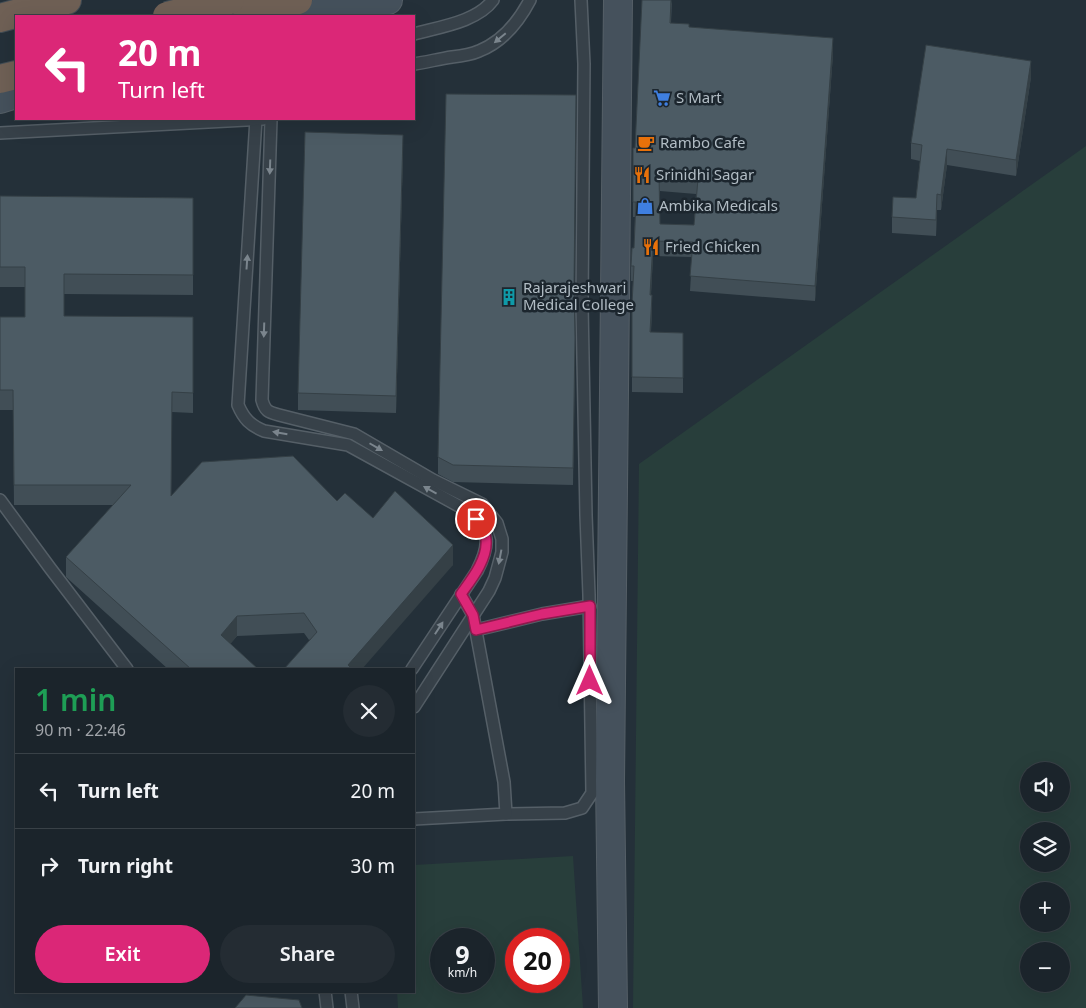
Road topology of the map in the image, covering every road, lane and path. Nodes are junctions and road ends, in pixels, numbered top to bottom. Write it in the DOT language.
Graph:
graph roads {
  1 [pos="67,0"];
  2 [pos="203,0"];
  3 [pos="230,0"];
  4 [pos="298,0"];
  5 [pos="388,0"];
  6 [pos="493,0"];
  7 [pos="530,0"];
  8 [pos="581,0"];
  9 [pos="618,0"];
  10 [pos="172,15"];
  11 [pos="208,15"];
  12 [pos="235,15"];
  13 [pos="312,15"];
  14 [pos="0,18"];
  15 [pos="415,34"];
  16 [pos="15,56"];
  17 [pos="0,61"];
  18 [pos="415,64"];
  19 [pos="15,75"];
  20 [pos="0,79"];
  21 [pos="15,94"];
  22 [pos="0,99"];
  23 [pos="240,120"];
  24 [pos="259,120"];
  25 [pos="271,120"];
  26 [pos="0,133"];
  27 [pos="354,434"];
  28 [pos="348,445"];
  29 [pos="0,500"];
  30 [pos="461,594"];
  31 [pos="590,606"];
  32 [pos="473,615"];
  33 [pos="476,630"];
  34 [pos="126,668"];
  35 [pos="413,668"];
  36 [pos="415,705"];
  37 [pos="506,814"];
  38 [pos="415,820"];
  39 [pos="325,993"];
  40 [pos="351,993"];
  41 [pos="327,1008"];
  42 [pos="353,1008"];
  43 [pos="613,1008"];
  1 -- 14 [label="highway"];
  2 -- 11 [label="highway"];
  3 -- 10 [label="highway, bridge"];
  4 -- 12 [label="highway"];
  5 -- 13 [label="street"];
  6 -- 15 [label="lane"];
  7 -- 18 [label="lane, one-way"];
  8 -- 31 [label="lane"];
  9 -- 43 [label="street"];
  16 -- 17 [label="highway"];
  19 -- 20 [label="highway"];
  21 -- 22 [label="street"];
  23 -- 26 [label="lane"];
  28 -- 24 [label="lane, one-way"];
  25 -- 27 [label="lane, one-way"];
  27 -- 28 [label="lane"];
  27 -- 32 [label="lane, one-way"];
  30 -- 28 [label="lane, one-way"];
  29 -- 34 [label="lane"];
  30 -- 32 [label="lane"];
  35 -- 30 [label="lane, one-way"];
  31 -- 33 [label="lane"];
  31 -- 37 [label="lane"];
  32 -- 33 [label="lane"];
  32 -- 36 [label="lane"];
  33 -- 37 [label="lane"];
  37 -- 38 [label="lane"];
  39 -- 41 [label="lane"];
  40 -- 42 [label="lane"];
}
